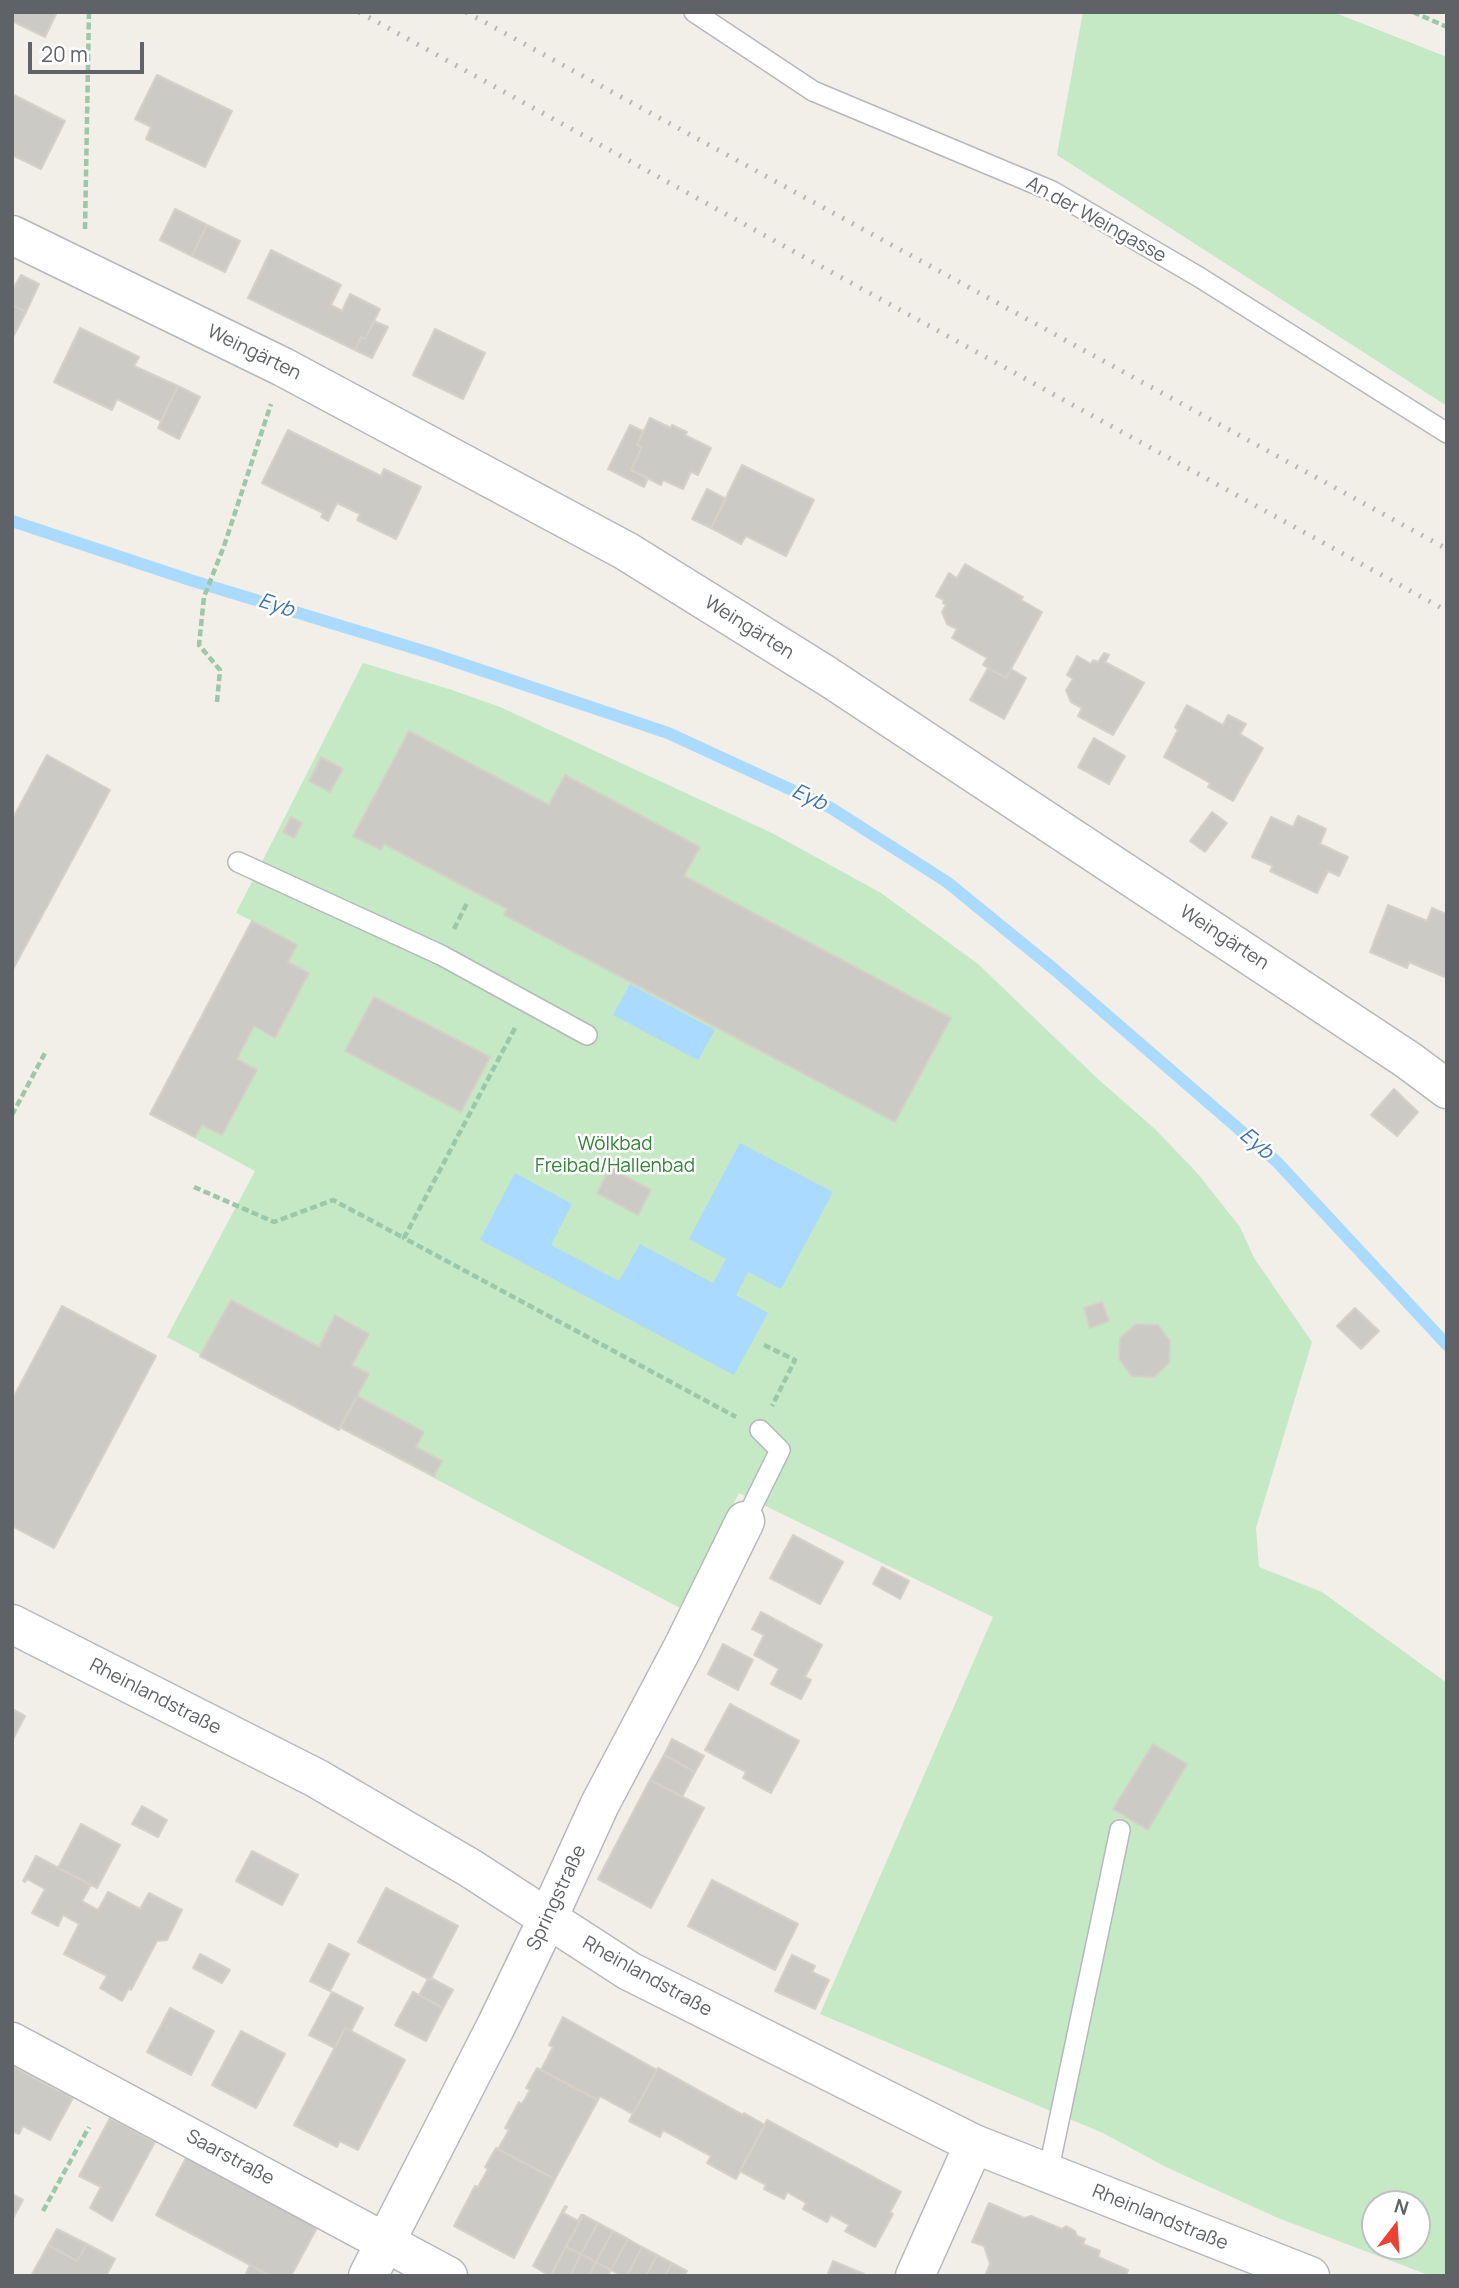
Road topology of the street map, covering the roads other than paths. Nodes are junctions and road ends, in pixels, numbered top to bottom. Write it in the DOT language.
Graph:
graph roads {
  1 [pos="694,12"];
  2 [pos="12,234"];
  3 [pos="1447,433"];
  4 [pos="239,862"];
  5 [pos="587,1035"];
  6 [pos="1447,1089"];
  7 [pos="761,1430"];
  8 [pos="745,1521"];
  9 [pos="12,1624"];
  10 [pos="1120,1830"];
  11 [pos="547,1920"];
  12 [pos="12,2042"];
  13 [pos="974,2144"];
  14 [pos="1048,2173"];
  15 [pos="386,2242"];
  16 [pos="368,2276"];
  17 [pos="448,2276"];
  18 [pos="915,2276"];
  19 [pos="1310,2276"];
  1 -- 3 [label="lane, An der Weingasse"];
  2 -- 6 [label="street, Weingärten"];
  4 -- 5 [label="lane"];
  7 -- 8 [label="lane"];
  8 -- 11 [label="street, Springstraße"];
  9 -- 11 [label="street, Rheinlandstraße"];
  10 -- 14 [label="lane"];
  11 -- 13 [label="street, Rheinlandstraße"];
  11 -- 15 [label="street, Springstraße"];
  12 -- 15 [label="street, Saarstraße"];
  13 -- 14 [label="street, Rheinlandstraße"];
  13 -- 18 [label="street"];
  14 -- 19 [label="street, Rheinlandstraße"];
  15 -- 16 [label="street, Springstraße"];
  15 -- 17 [label="street, Saarstraße"];
}
